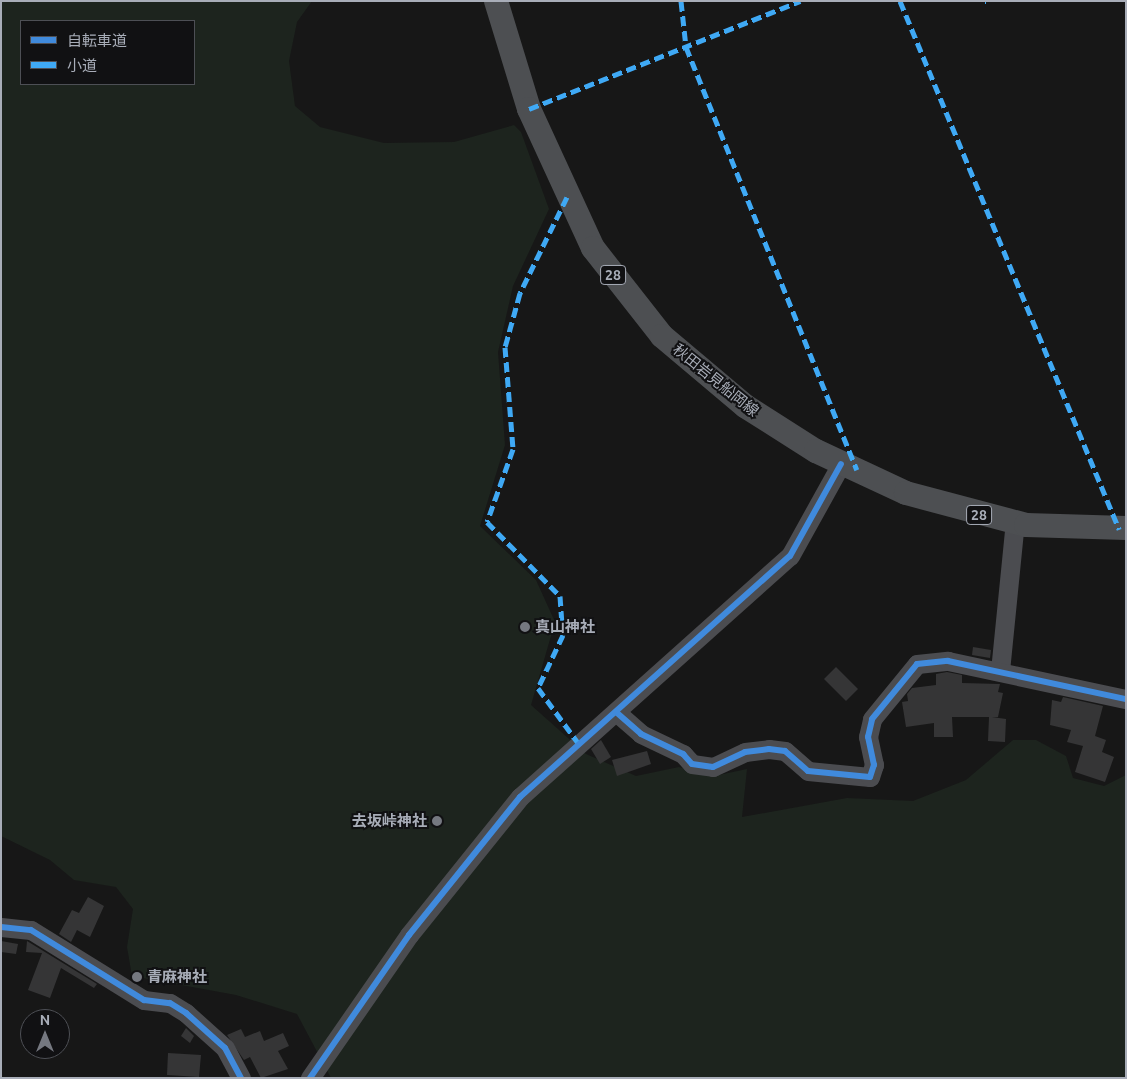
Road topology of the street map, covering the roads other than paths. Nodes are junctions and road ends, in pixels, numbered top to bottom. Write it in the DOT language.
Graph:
graph roads {
  1 [pos="496,1"];
  2 [pos="841,464"];
  3 [pos="1015,522"];
  4 [pos="1126,528"];
  5 [pos="1000,671"];
  6 [pos="1126,699"];
  7 [pos="616,712"];
  8 [pos="1,927"];
  9 [pos="241,1078"];
  10 [pos="310,1078"];
  1 -- 2 [label="main road, 秋田岩見船岡線 / 28"];
  2 -- 3 [label="main road, 秋田岩見船岡線 / 28"];
  2 -- 7 [label="street"];
  3 -- 4 [label="main road, 秋田岩見船岡線 / 28"];
  3 -- 5 [label="street"];
  5 -- 6 [label="street"];
  5 -- 7 [label="street"];
  7 -- 10 [label="street"];
  8 -- 9 [label="street"];
}
